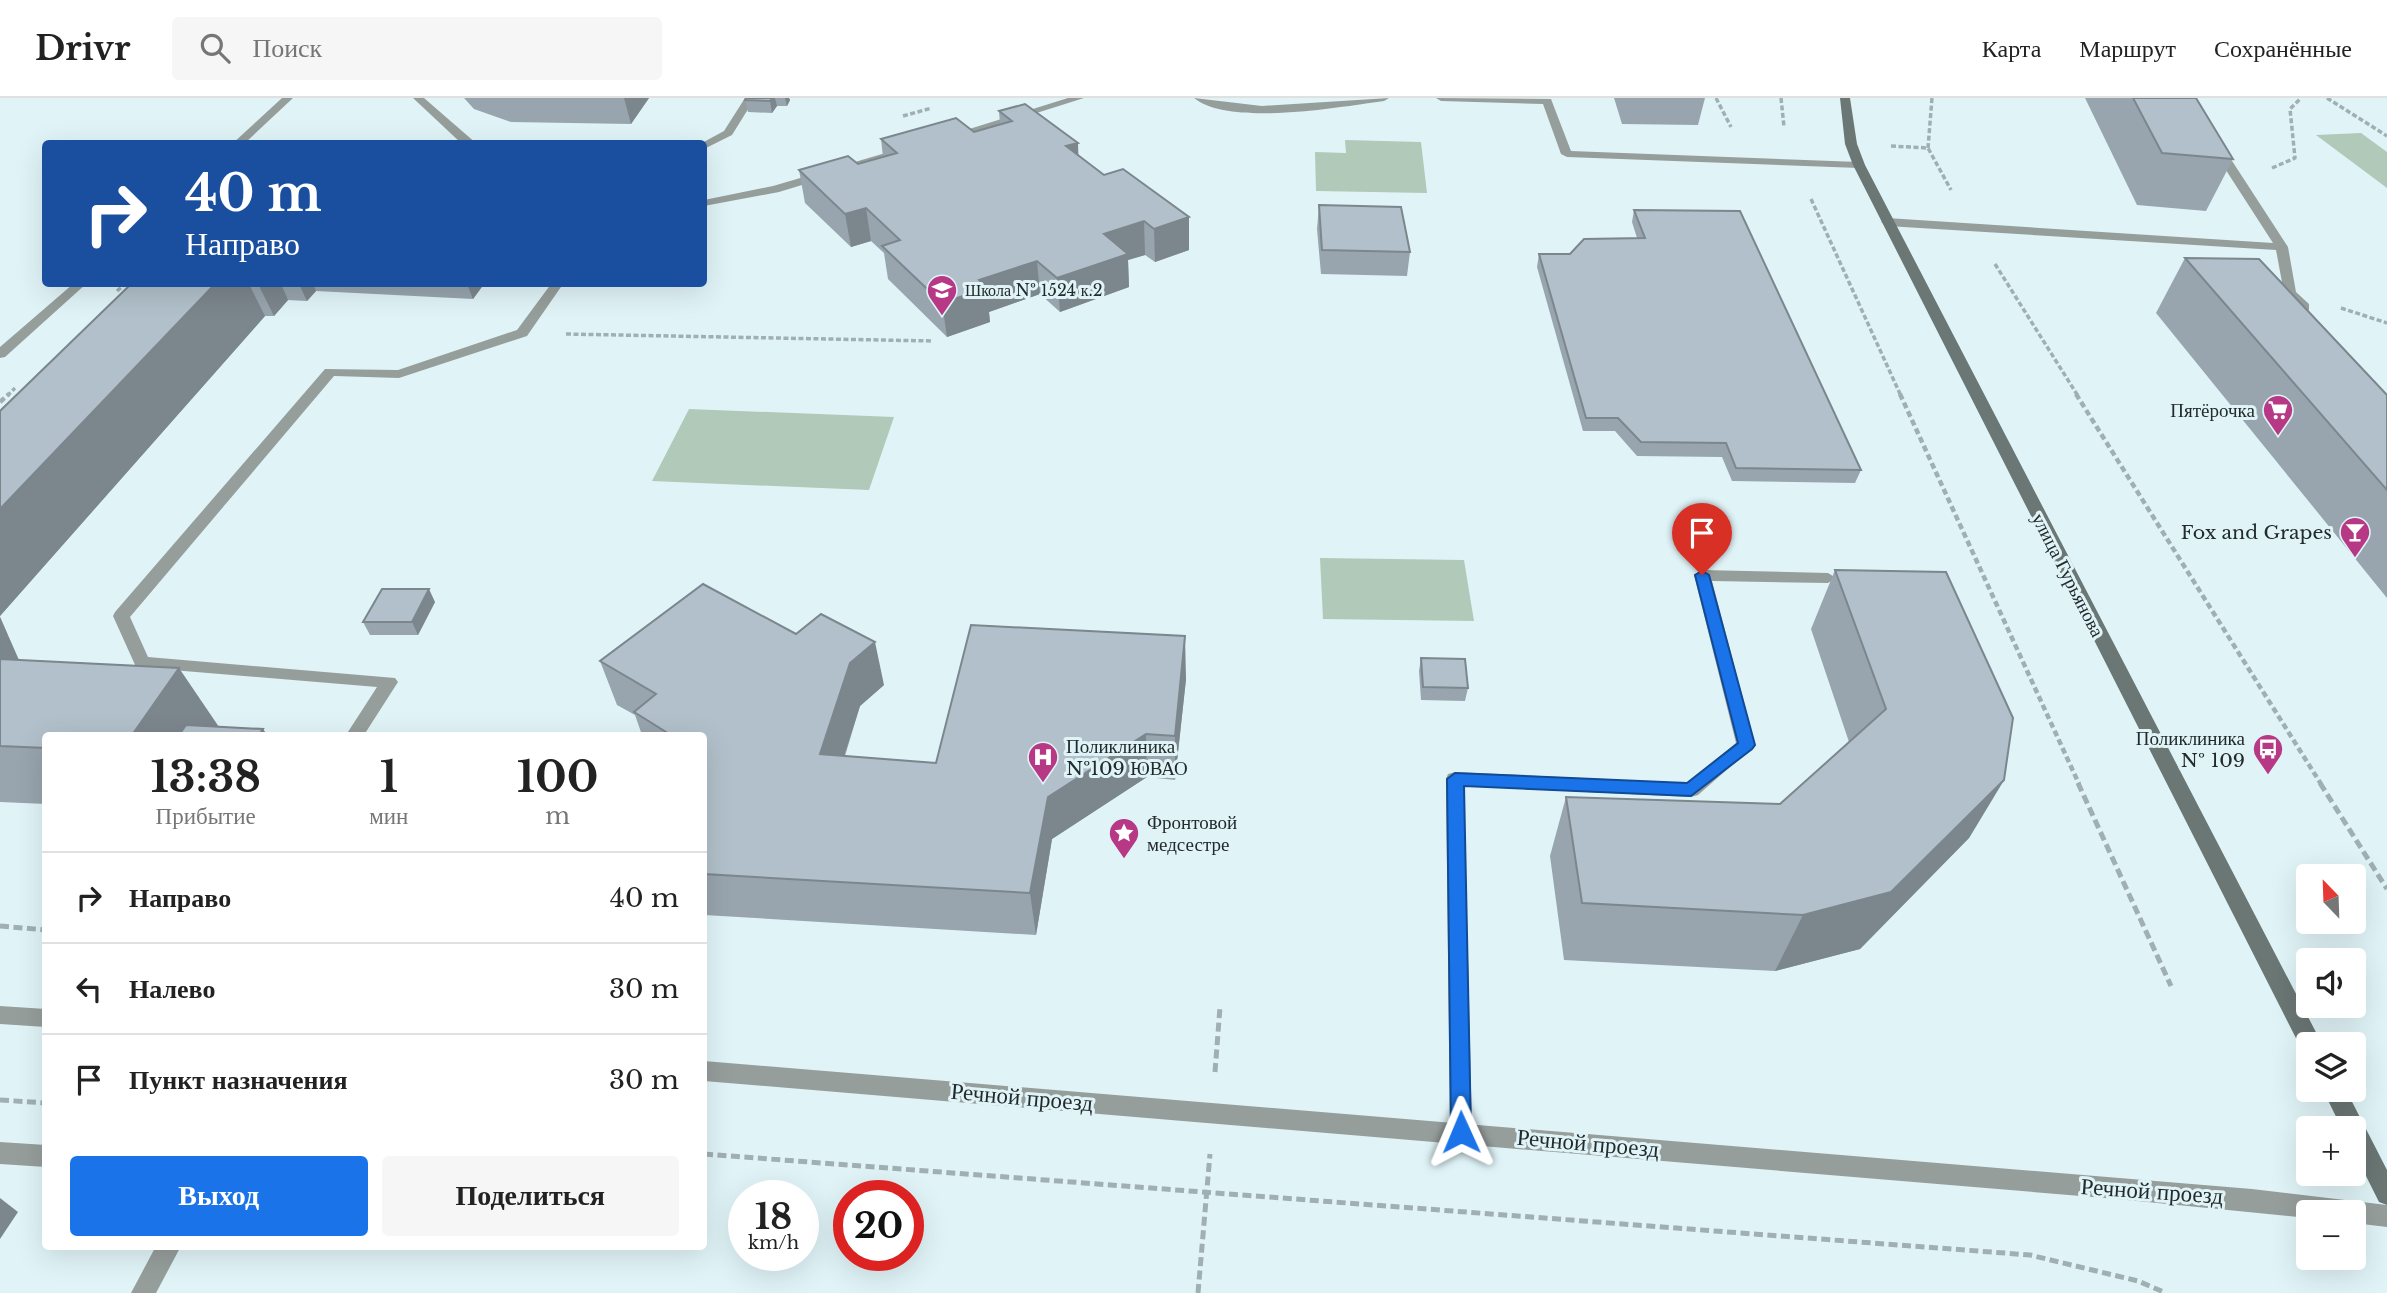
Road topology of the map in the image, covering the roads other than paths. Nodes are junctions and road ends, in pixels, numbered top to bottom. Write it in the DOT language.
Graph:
graph roads {
  1 [pos="288,98"];
  2 [pos="418,98"];
  3 [pos="750,98"];
  4 [pos="1079,98"];
  5 [pos="1199,98"];
  6 [pos="1384,98"];
  7 [pos="1441,98"];
  8 [pos="1845,98"];
  9 [pos="943,139"];
  10 [pos="241,140"];
  11 [pos="464,140"];
  12 [pos="2212,140"];
  13 [pos="707,144"];
  14 [pos="917,146"];
  15 [pos="1858,165"];
  16 [pos="707,203"];
  17 [pos="1887,222"];
  18 [pos="2282,247"];
  19 [pos="77,287"];
  20 [pos="555,287"];
  21 [pos="2316,321"];
  22 [pos="0,354"];
  23 [pos="1828,578"];
  24 [pos="357,732"];
  25 [pos="0,1015"];
  26 [pos="42,1018"];
  27 [pos="2304,1032"];
  28 [pos="707,1072"];
  29 [pos="2340,1102"];
  30 [pos="1461,1132"];
  31 [pos="0,1153"];
  32 [pos="42,1156"];
  33 [pos="2387,1194"];
  34 [pos="2387,1216"];
  35 [pos="167,1250"];
  36 [pos="143,1293"];
  1 -- 10 [label="street"];
  2 -- 11 [label="street"];
  3 -- 13 [label="street"];
  4 -- 9 [label="street"];
  5 -- 6 [label="street"];
  7 -- 15 [label="street"];
  8 -- 15 [label="main road, улица Гурьянова"];
  12 -- 18 [label="street"];
  14 -- 16 [label="street"];
  15 -- 17 [label="main road, улица Гурьянова"];
  17 -- 18 [label="street"];
  17 -- 27 [label="main road, улица Гурьянова"];
  18 -- 21 [label="street"];
  19 -- 22 [label="street"];
  20 -- 24 [label="street"];
  23 -- 30 [label="street"];
  25 -- 26 [label="street"];
  28 -- 30 [label="street, Речной проезд"];
  29 -- 33 [label="main road"];
  30 -- 34 [label="street, Речной проезд"];
  31 -- 32 [label="street"];
  35 -- 36 [label="street"];
}
